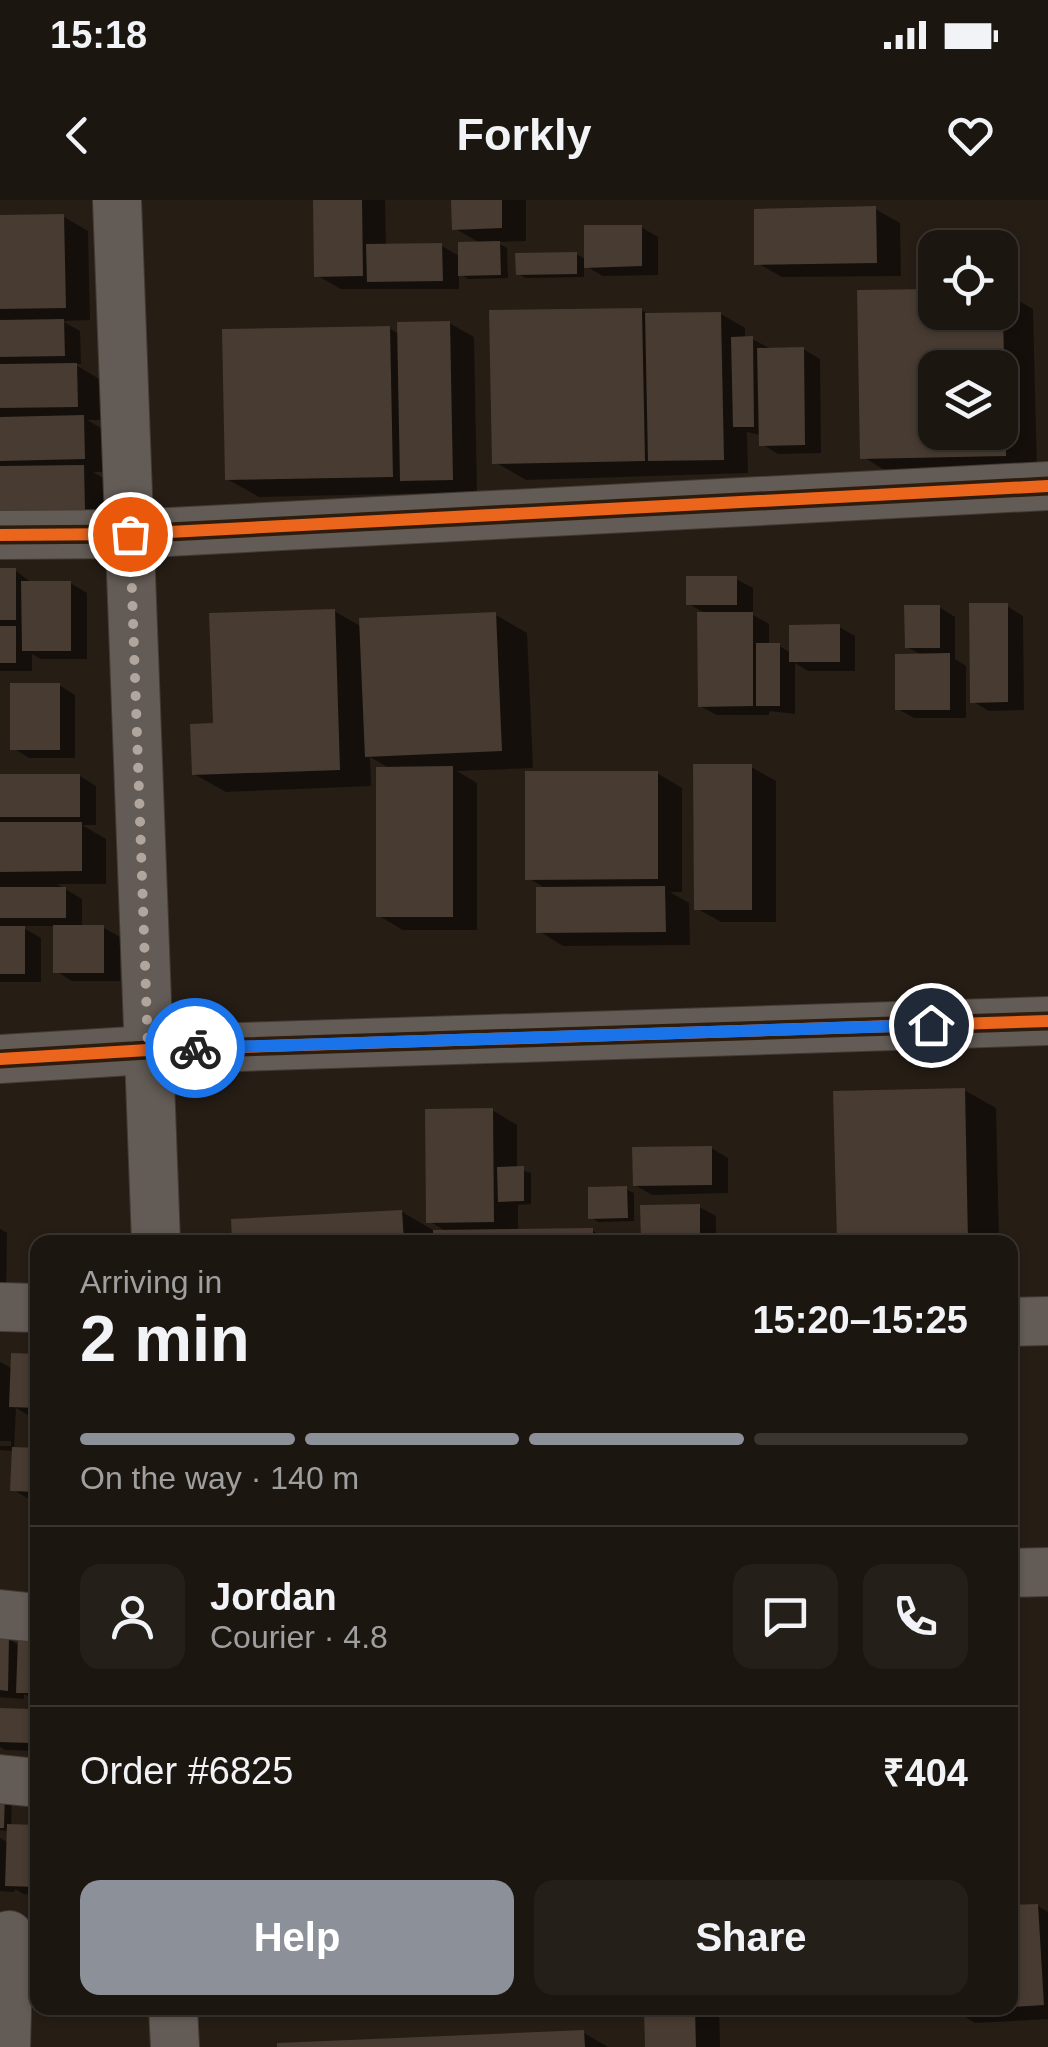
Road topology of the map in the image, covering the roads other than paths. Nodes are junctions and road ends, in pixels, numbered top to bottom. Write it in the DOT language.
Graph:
graph roads {
  1 [pos="117,200"];
  2 [pos="1048,486"];
  3 [pos="130,534"];
  4 [pos="0,535"];
  5 [pos="1048,1021"];
  6 [pos="148,1050"];
  7 [pos="0,1059"];
  8 [pos="156,1235"];
  9 [pos="0,1307"];
  10 [pos="30,1308"];
  11 [pos="1048,1321"];
  12 [pos="1018,1322"];
  13 [pos="1048,1572"];
  14 [pos="1018,1573"];
  15 [pos="0,1614"];
  16 [pos="30,1617"];
  17 [pos="0,1779"];
  18 [pos="30,1782"];
  19 [pos="15,1936"];
  20 [pos="173,2015"];
  21 [pos="6,2047"];
  22 [pos="175,2047"];
  1 -- 3 [label="street"];
  2 -- 3 [label="street"];
  3 -- 4 [label="street"];
  3 -- 6 [label="street"];
  5 -- 6 [label="street"];
  6 -- 7 [label="street"];
  6 -- 8 [label="street"];
  9 -- 10 [label="street"];
  11 -- 12 [label="street"];
  13 -- 14 [label="street"];
  15 -- 16 [label="street"];
  17 -- 18 [label="street"];
  19 -- 21 [label="street"];
  20 -- 22 [label="street"];
}
